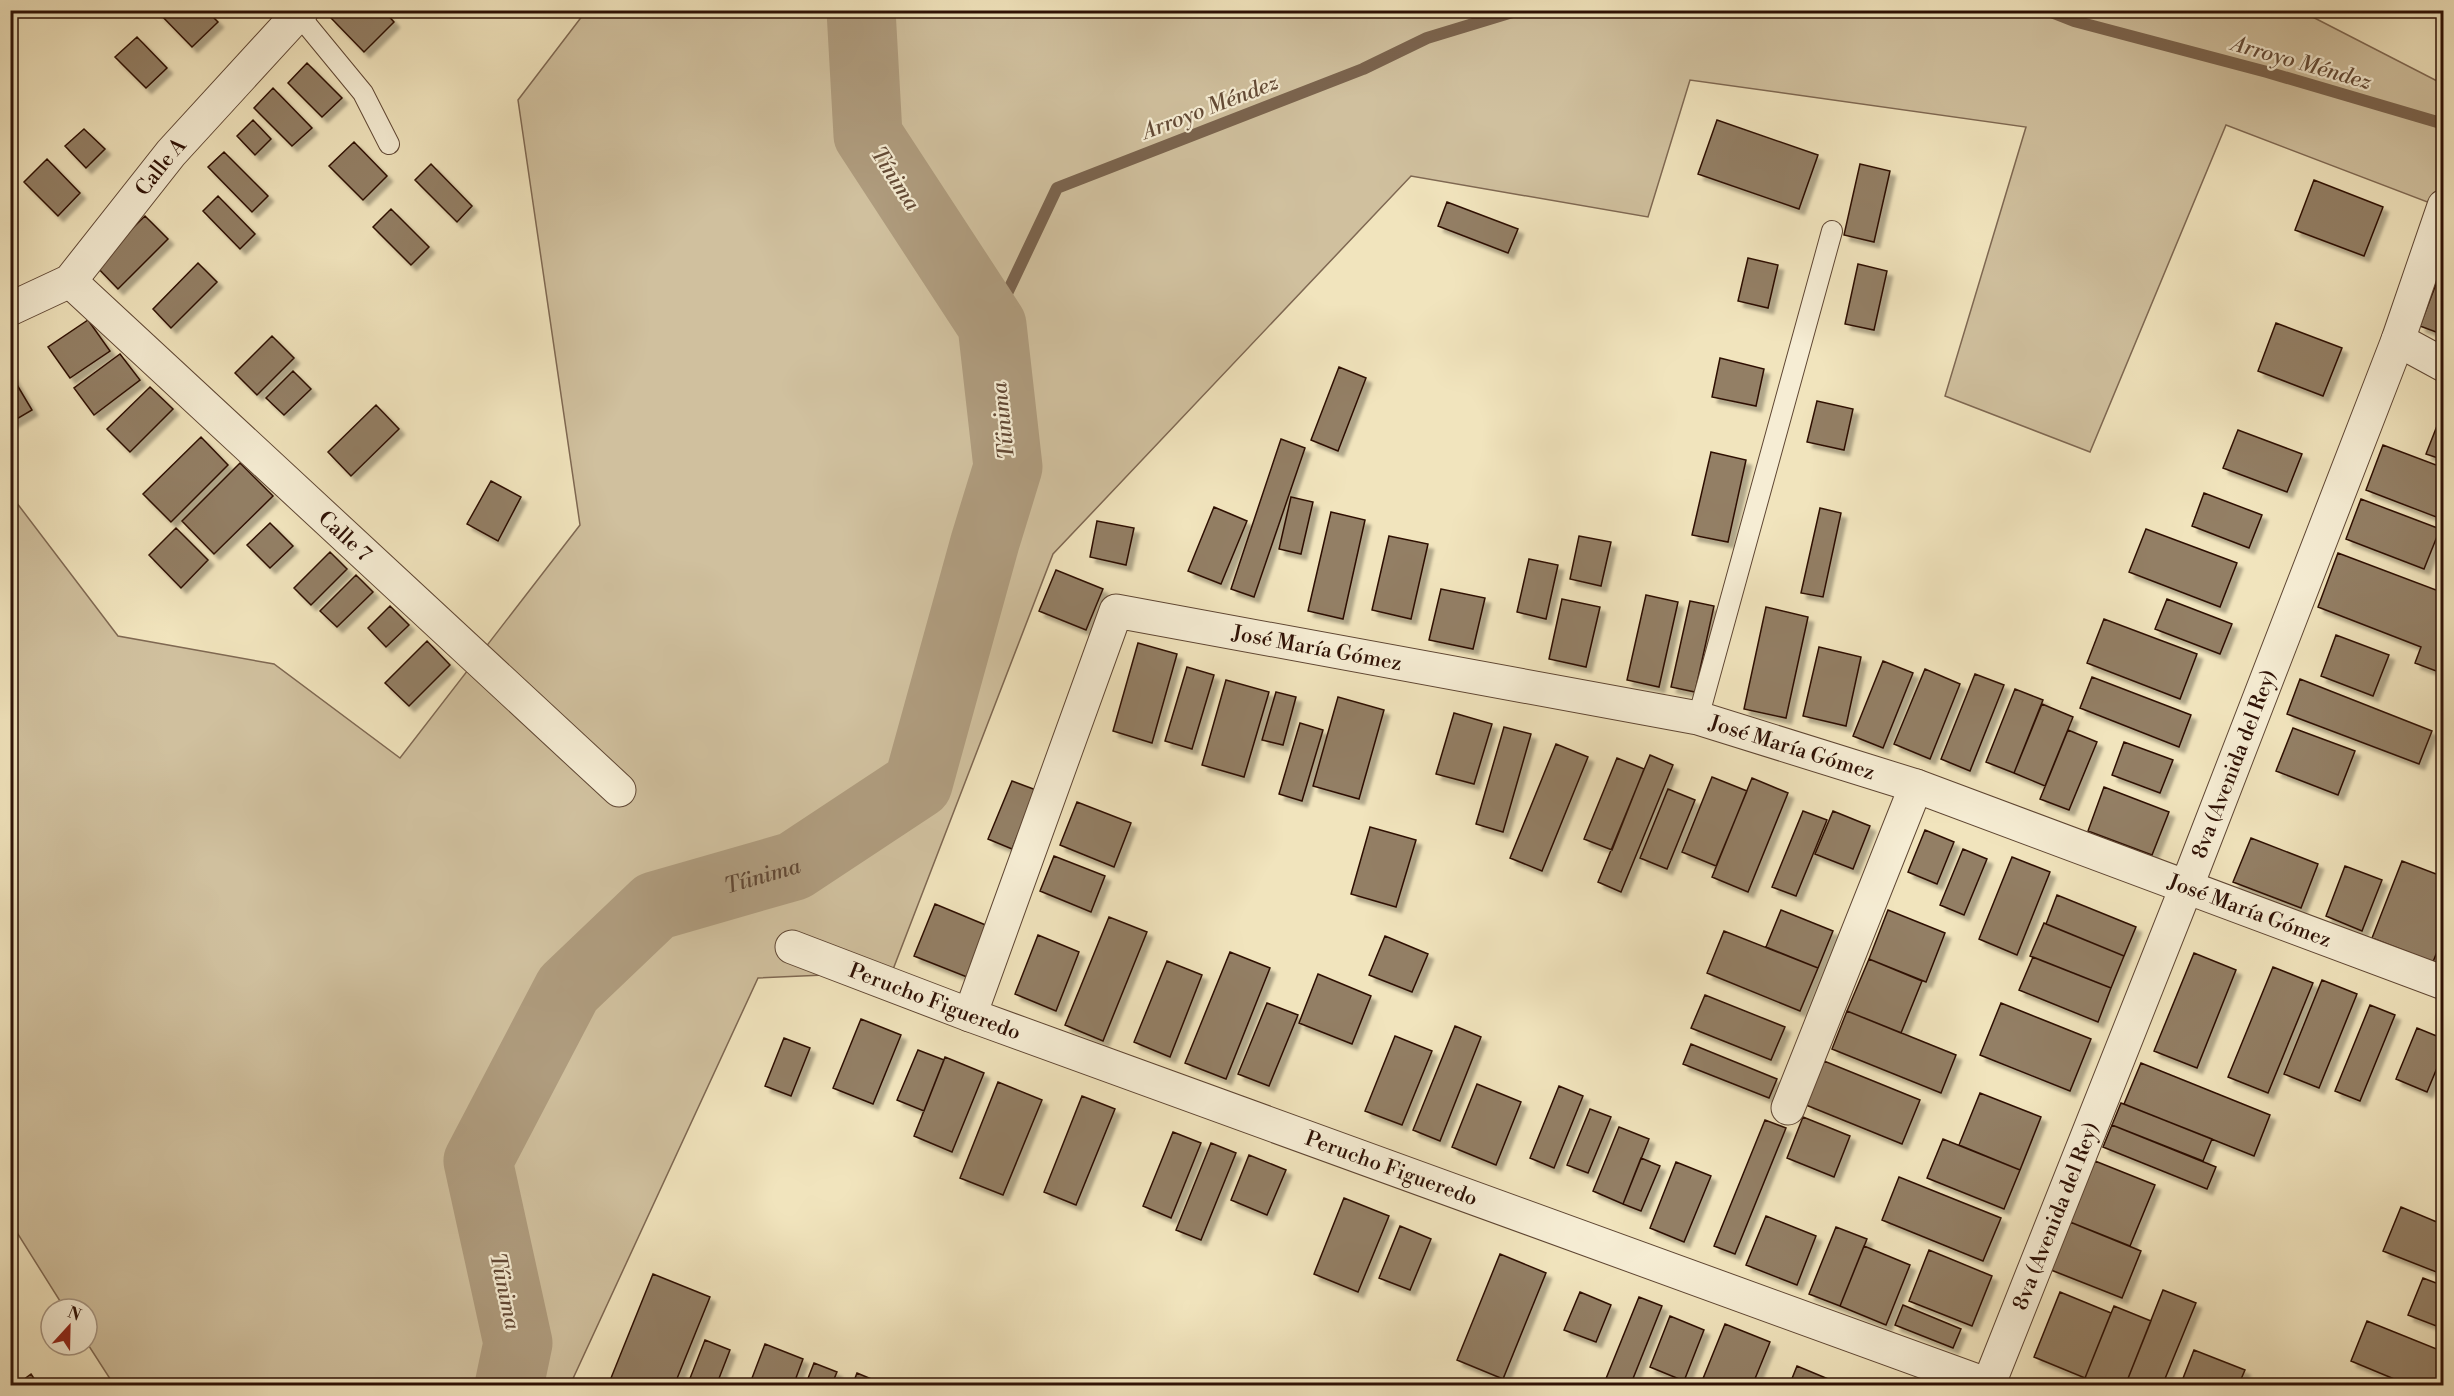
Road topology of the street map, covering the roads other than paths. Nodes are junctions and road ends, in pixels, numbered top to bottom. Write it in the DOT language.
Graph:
graph roads {
  1 [pos="299,12"];
  2 [pos="389,144"];
  3 [pos="2444,206"];
  4 [pos="1832,231"];
  5 [pos="70,281"];
  6 [pos="10,309"];
  7 [pos="2398,340"];
  8 [pos="2444,365"];
  9 [pos="1698,718"];
  10 [pos="1916,786"];
  11 [pos="619,790"];
  12 [pos="2186,888"];
  13 [pos="792,948"];
  14 [pos="2444,983"];
  15 [pos="970,1015"];
  16 [pos="1788,1108"];
  17 [pos="1989,1385"];
  1 -- 2 [label="lane"];
  1 -- 5 [label="street, Calle A"];
  3 -- 7 [label="street, 8va (Avenida del Rey)"];
  4 -- 9 [label="lane"];
  5 -- 6 [label="street, Calle A"];
  5 -- 11 [label="street, Calle 7"];
  7 -- 8 [label="street"];
  7 -- 12 [label="street, 8va (Avenida del Rey)"];
  9 -- 10 [label="street, José María Gómez"];
  9 -- 15 [label="street, José María Gómez"];
  10 -- 12 [label="street, José María Gómez"];
  10 -- 16 [label="street"];
  12 -- 14 [label="street, José María Gómez"];
  12 -- 17 [label="street, 8va (Avenida del Rey)"];
  13 -- 15 [label="street, Perucho Figueredo"];
  15 -- 17 [label="street, Perucho Figueredo"];
}
